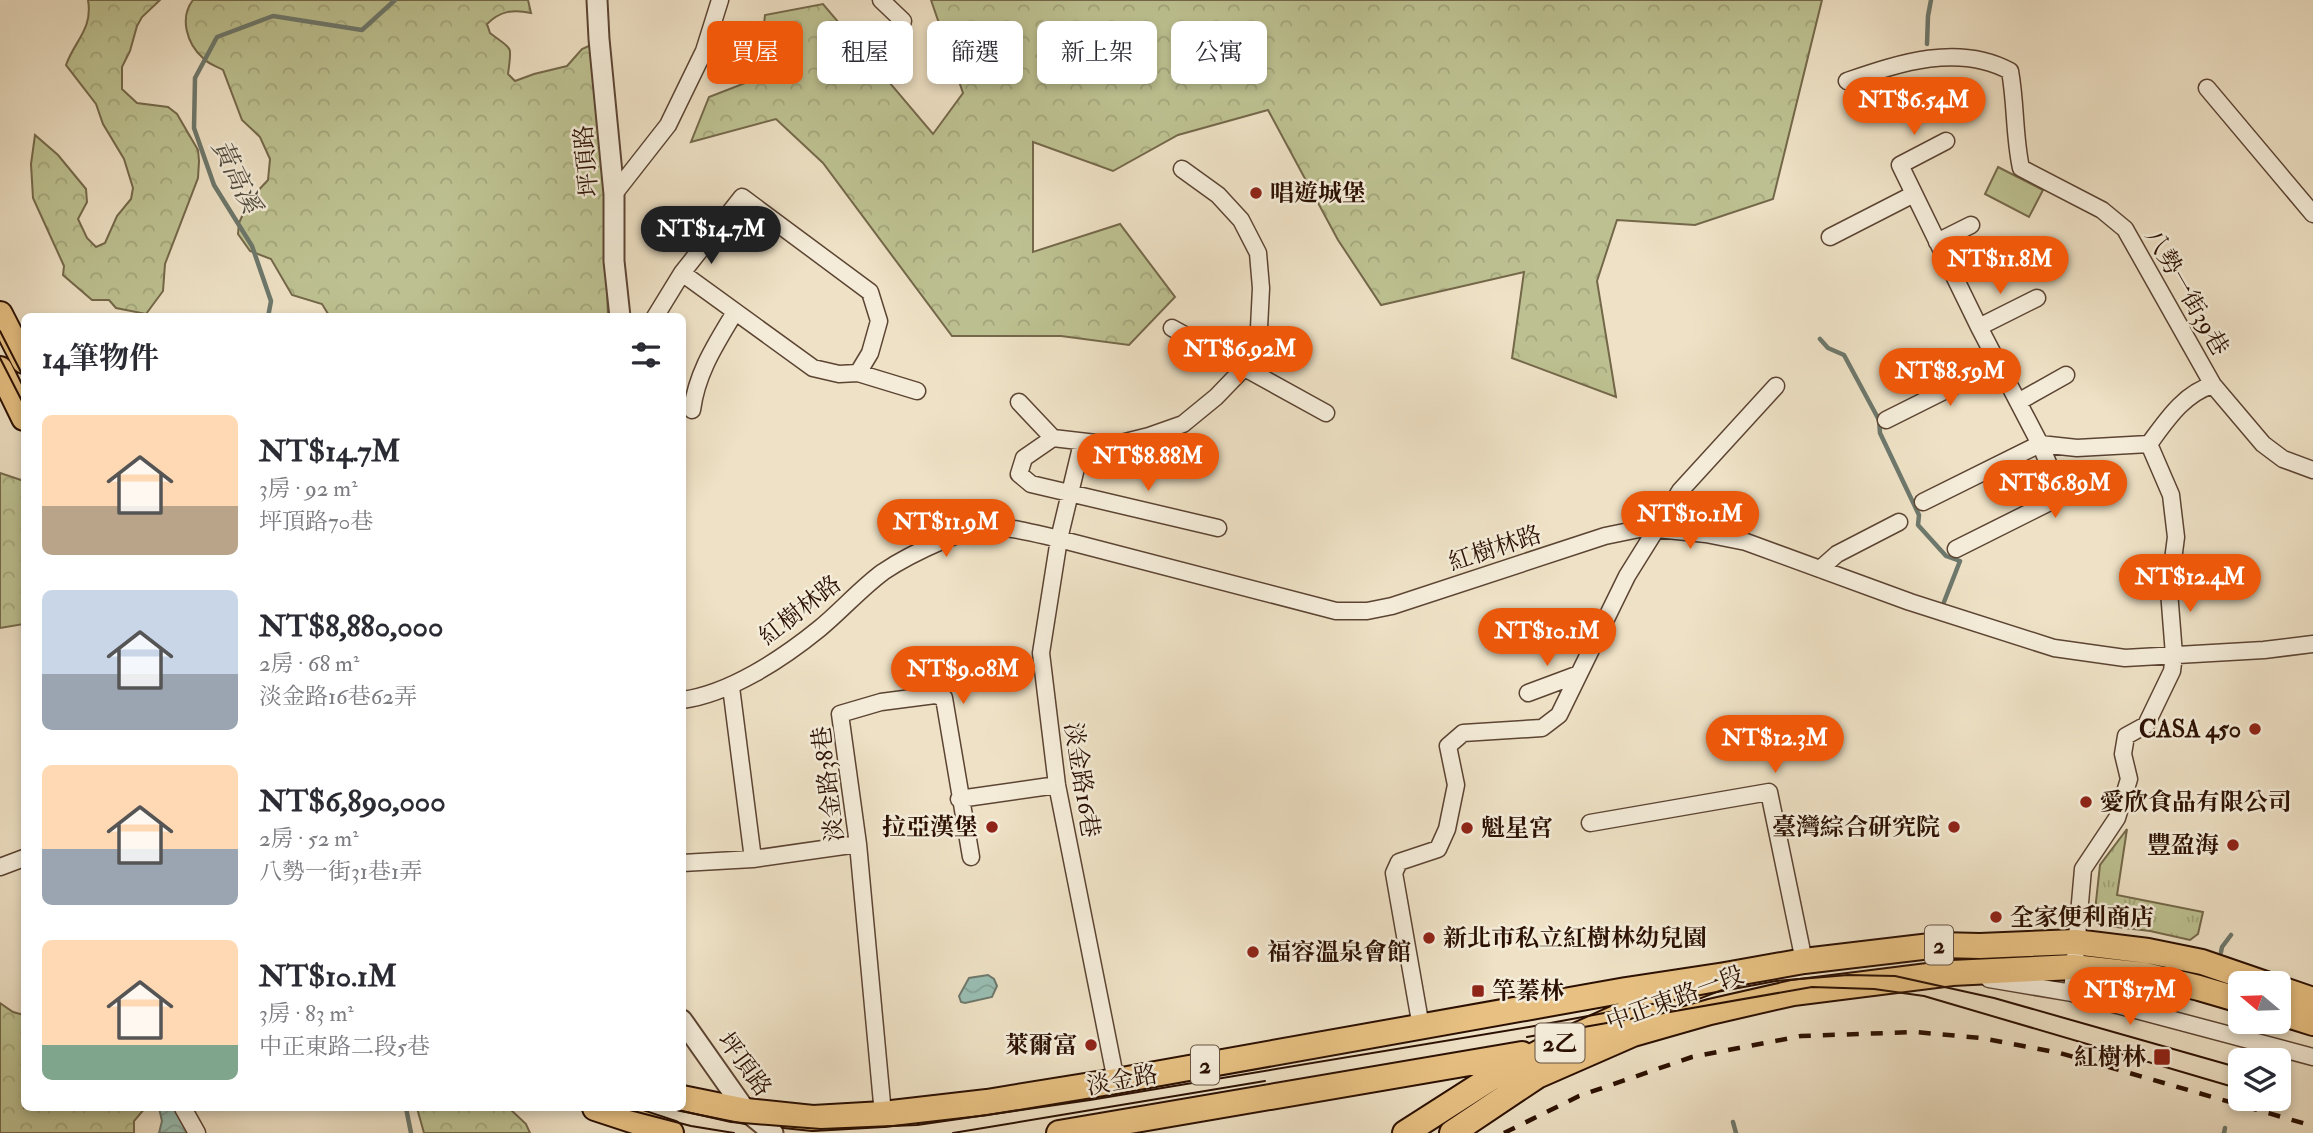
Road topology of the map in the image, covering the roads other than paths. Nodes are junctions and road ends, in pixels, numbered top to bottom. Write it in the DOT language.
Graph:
graph roads {
  1 [pos="597,0"];
  2 [pos="720,0"];
  3 [pos="881,0"];
  4 [pos="903,21"];
  5 [pos="1847,81"];
  6 [pos="2207,88"];
  7 [pos="1945,141"];
  8 [pos="1182,169"];
  9 [pos="614,194"];
  10 [pos="1914,194"];
  11 [pos="2313,214"];
  12 [pos="1971,225"];
  13 [pos="1830,237"];
  14 [pos="1937,242"];
  15 [pos="681,273"];
  16 [pos="2037,298"];
  17 [pos="735,312"];
  18 [pos="620,313"];
  19 [pos="657,313"];
  20 [pos="0,314"];
  21 [pos="1979,327"];
  22 [pos="1172,328"];
  23 [pos="21,355"];
  24 [pos="1998,364"];
  25 [pos="1244,368"];
  26 [pos="0,369"];
  27 [pos="858,373"];
  28 [pos="2066,374"];
  29 [pos="2213,384"];
  30 [pos="1776,386"];
  31 [pos="917,391"];
  32 [pos="1019,402"];
  33 [pos="2018,402"];
  34 [pos="692,410"];
  35 [pos="21,412"];
  36 [pos="1326,413"];
  37 [pos="1886,420"];
  38 [pos="1053,438"];
  39 [pos="1082,443"];
  40 [pos="2040,444"];
  41 [pos="2149,444"];
  42 [pos="2313,470"];
  43 [pos="1070,493"];
  44 [pos="1923,502"];
  45 [pos="1899,522"];
  46 [pos="1218,528"];
  47 [pos="1657,529"];
  48 [pos="1059,539"];
  49 [pos="1956,549"];
  50 [pos="1820,569"];
  51 [pos="2313,644"];
  52 [pos="2174,655"];
  53 [pos="1578,674"];
  54 [pos="731,687"];
  55 [pos="1528,693"];
  56 [pos="686,700"];
  57 [pos="1057,785"];
  58 [pos="960,799"];
  59 [pos="1590,823"];
  60 [pos="858,844"];
  61 [pos="971,857"];
  62 [pos="21,859"];
  63 [pos="753,859"];
  64 [pos="686,863"];
  65 [pos="0,867"];
  66 [pos="2075,942"];
  67 [pos="1804,961"];
  68 [pos="2073,967"];
  69 [pos="2228,971"];
  70 [pos="1952,973"];
  71 [pos="1725,975"];
  72 [pos="2291,992"];
  73 [pos="2072,993"];
  74 [pos="2228,996"];
  75 [pos="2313,1000"];
  76 [pos="2291,1016"];
  77 [pos="2313,1023"];
  78 [pos="686,1026"];
  79 [pos="1421,1027"];
  80 [pos="1633,1034"];
  81 [pos="1542,1051"];
  82 [pos="2313,1057"];
  83 [pos="1393,1076"];
  84 [pos="1116,1081"];
  85 [pos="686,1099"];
  86 [pos="185,1111"];
  87 [pos="602,1111"];
  88 [pos="746,1111"];
  89 [pos="883,1114"];
  90 [pos="625,1120"];
  91 [pos="1406,1132"];
  92 [pos="197,1133"];
  93 [pos="671,1133"];
  94 [pos="773,1133"];
  95 [pos="1059,1133"];
  96 [pos="1452,1133"];
  1 -- 9 [label="street, 坪頂路"];
  2 -- 9 [label="street"];
  3 -- 4 [label="street"];
  5 -- 29 [label="street, 八勢一街39巷"];
  6 -- 11 [label="street"];
  7 -- 10 [label="street"];
  8 -- 25 [label="street"];
  9 -- 18 [label="street, 坪頂路"];
  10 -- 13 [label="street"];
  10 -- 14 [label="street"];
  12 -- 14 [label="street"];
  14 -- 21 [label="street"];
  15 -- 17 [label="street"];
  15 -- 19 [label="street"];
  15 -- 27 [label="street"];
  16 -- 21 [label="street"];
  17 -- 27 [label="street"];
  17 -- 34 [label="street"];
  20 -- 23 [label="main road"];
  21 -- 24 [label="street"];
  22 -- 25 [label="street"];
  24 -- 33 [label="street"];
  24 -- 37 [label="street"];
  25 -- 36 [label="street"];
  25 -- 39 [label="street"];
  26 -- 35 [label="main road"];
  27 -- 31 [label="street"];
  28 -- 33 [label="street"];
  29 -- 41 [label="street"];
  29 -- 42 [label="street"];
  30 -- 47 [label="street"];
  32 -- 38 [label="street"];
  33 -- 40 [label="street"];
  38 -- 39 [label="street"];
  38 -- 43 [label="street"];
  39 -- 43 [label="street, 淡金路16巷"];
  40 -- 41 [label="street"];
  40 -- 44 [label="street"];
  40 -- 49 [label="street"];
  41 -- 52 [label="street"];
  43 -- 46 [label="street"];
  43 -- 48 [label="street, 淡金路16巷"];
  45 -- 50 [label="street"];
  47 -- 48 [label="street, 紅樹林路"];
  47 -- 50 [label="street, 紅樹林路"];
  47 -- 53 [label="street"];
  48 -- 54 [label="street, 紅樹林路"];
  48 -- 57 [label="street, 淡金路16巷"];
  50 -- 52 [label="street, 紅樹林路"];
  51 -- 52 [label="street, 紅樹林路"];
  52 -- 66 [label="street"];
  53 -- 55 [label="street"];
  53 -- 79 [label="street"];
  54 -- 56 [label="street, 紅樹林路"];
  54 -- 63 [label="street"];
  57 -- 58 [label="street"];
  57 -- 84 [label="street, 淡金路16巷"];
  58 -- 60 [label="street, 淡金路38巷"];
  58 -- 61 [label="street, 淡金路38巷"];
  59 -- 67 [label="street"];
  60 -- 63 [label="street"];
  60 -- 89 [label="street, 淡金路38巷"];
  62 -- 65 [label="street"];
  63 -- 64 [label="street"];
  66 -- 67 [label="main road, 2"];
  66 -- 68 [label="street"];
  66 -- 69 [label="main road, 2"];
  67 -- 71 [label="main road, 中正東路一段 / 2"];
  68 -- 70 [label="main road, 2"];
  68 -- 73 [label="street"];
  68 -- 74 [label="main road, 2"];
  70 -- 73 [label="street"];
  70 -- 80 [label="main road, 中正東路一段 / 2"];
  71 -- 79 [label="main road, 淡金路 / 2"];
  71 -- 81 [label="main road, 中正東路一段 / 2乙"];
  72 -- 75 [label="main road"];
  73 -- 82 [label="street"];
  76 -- 77 [label="main road"];
  78 -- 88 [label="street, 坪頂路"];
  79 -- 84 [label="main road, 淡金路 / 2"];
  80 -- 81 [label="main road, 2"];
  80 -- 96 [label="main road, 中正東路一段 / 2乙"];
  81 -- 83 [label="main road, 淡金路"];
  81 -- 91 [label="main road, 中正東路一段 / 2乙"];
  83 -- 91 [label="main road"];
  83 -- 95 [label="main road, 淡金路"];
  84 -- 89 [label="main road, 淡金路 / 2"];
  85 -- 88 [label="main road, 淡金路 / 2"];
  86 -- 92 [label="street"];
  87 -- 90 [label="main road"];
  88 -- 89 [label="main road, 淡金路 / 2"];
  88 -- 94 [label="street, 坪頂路"];
  90 -- 93 [label="main road"];
}
